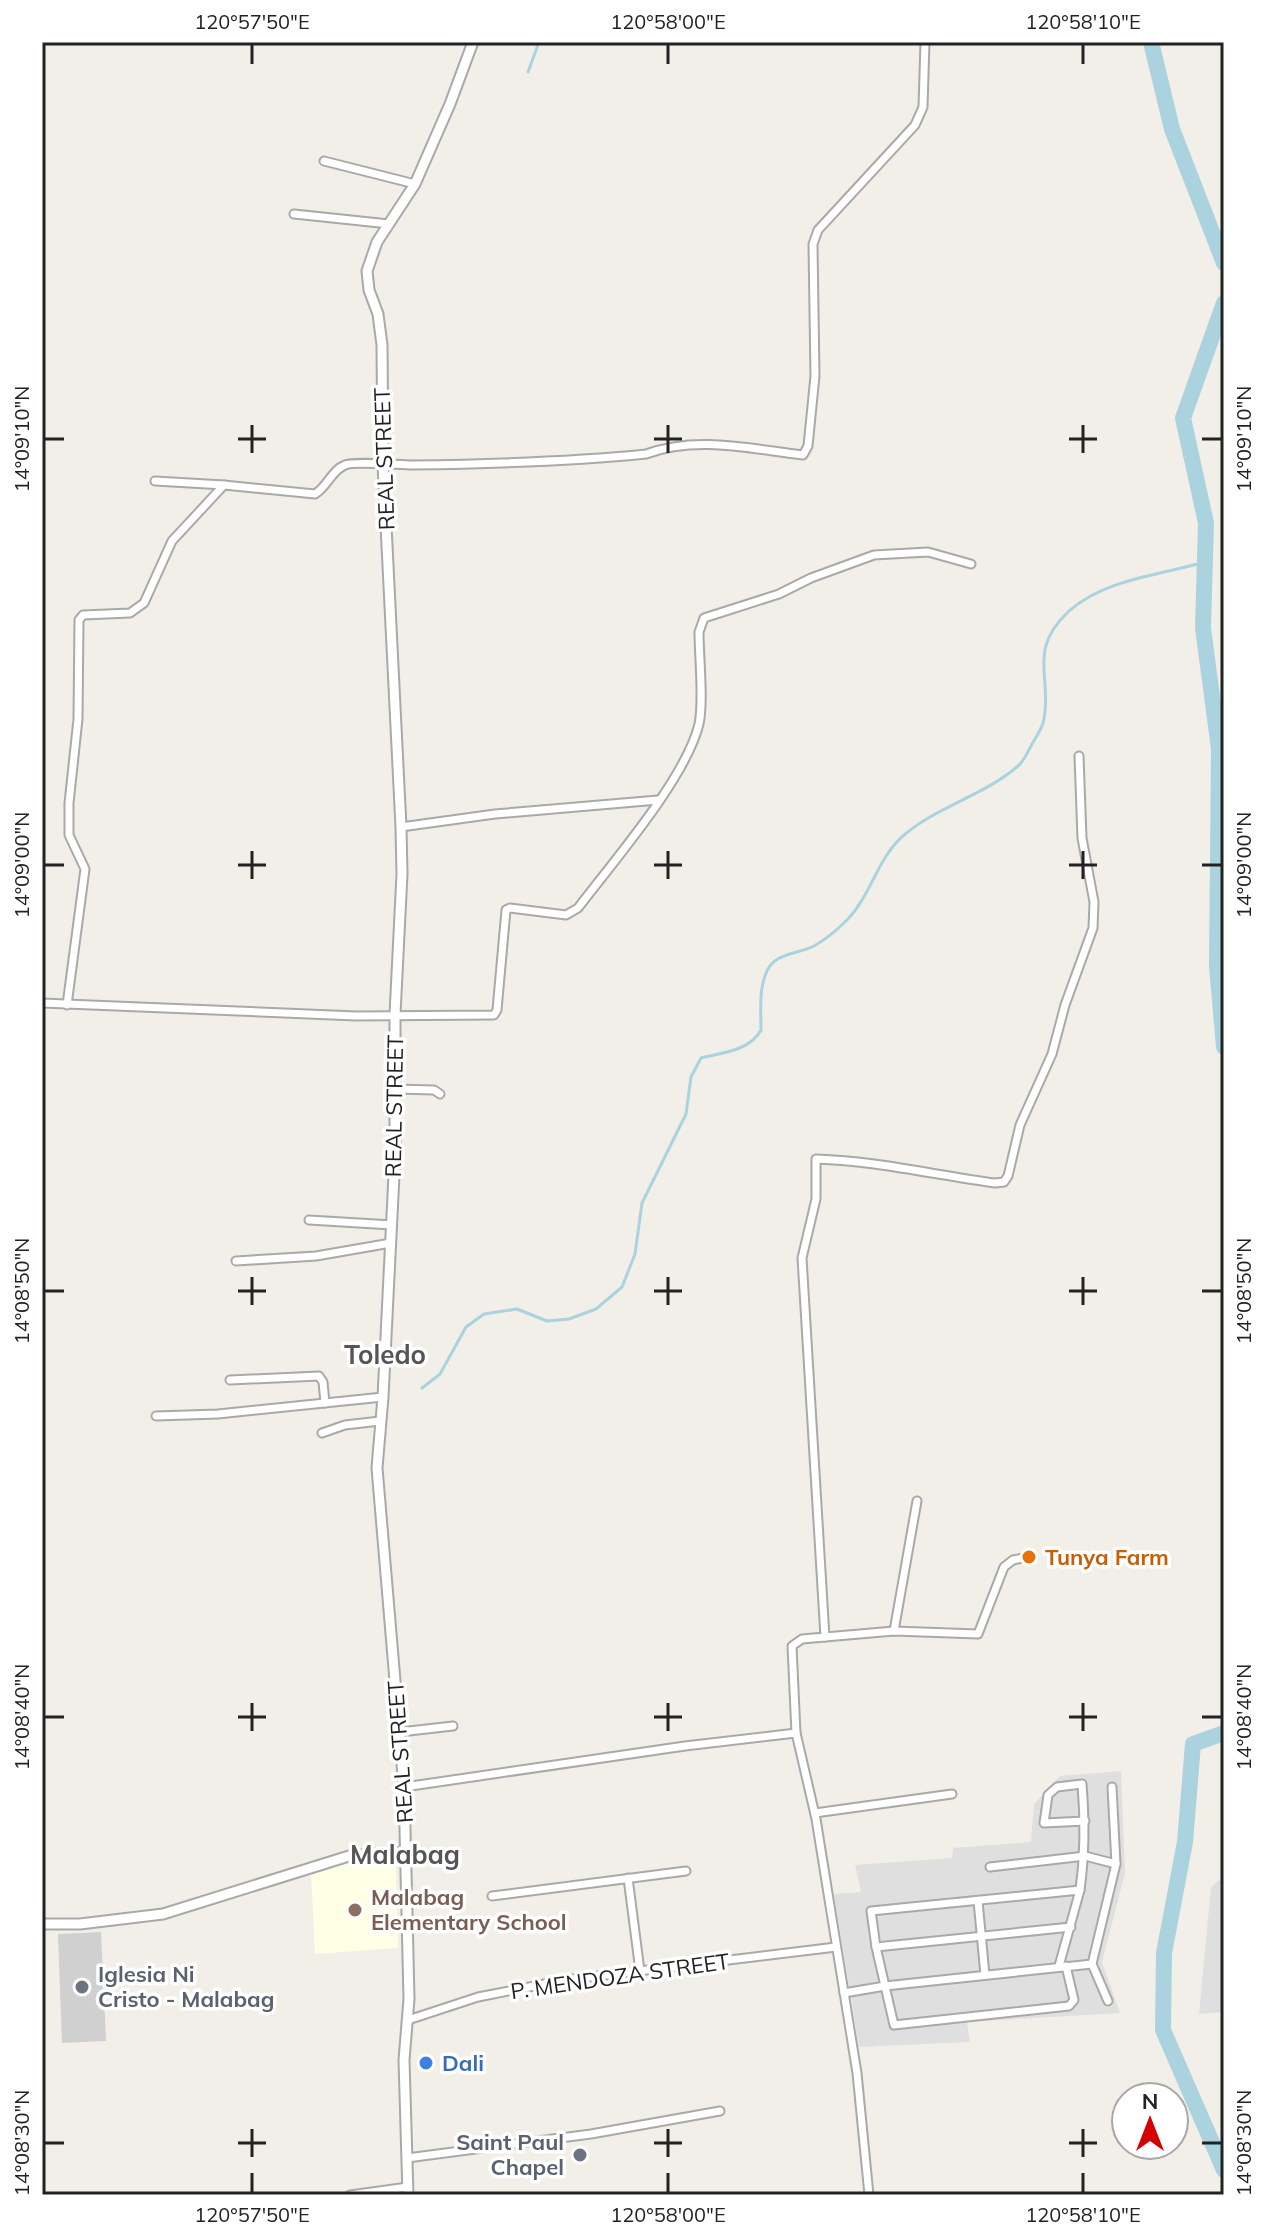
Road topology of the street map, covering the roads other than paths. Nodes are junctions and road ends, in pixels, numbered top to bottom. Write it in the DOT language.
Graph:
graph roads {
  1 [pos="473,42"];
  2 [pos="925,42"];
  3 [pos="324,161"];
  4 [pos="415,184"];
  5 [pos="294,214"];
  6 [pos="389,224"];
  7 [pos="383,465"];
  8 [pos="155,481"];
  9 [pos="224,485"];
  10 [pos="971,564"];
  11 [pos="1079,756"];
  12 [pos="658,800"];
  13 [pos="401,827"];
  14 [pos="42,1003"];
  15 [pos="67,1005"];
  16 [pos="395,1014"];
  17 [pos="395,1089"];
  18 [pos="440,1094"];
  19 [pos="309,1220"];
  20 [pos="392,1225"];
  21 [pos="391,1243"];
  22 [pos="236,1261"];
  23 [pos="230,1380"];
  24 [pos="383,1397"];
  25 [pos="325,1403"];
  26 [pos="156,1416"];
  27 [pos="380,1421"];
  28 [pos="322,1433"];
  29 [pos="917,1501"];
  30 [pos="1028,1557"];
  31 [pos="894,1631"];
  32 [pos="825,1637"];
  33 [pos="453,1726"];
  34 [pos="400,1732"];
  35 [pos="796,1733"];
  36 [pos="404,1787"];
  37 [pos="1112,1787"];
  38 [pos="952,1794"];
  39 [pos="815,1813"];
  40 [pos="1085,1821"];
  41 [pos="406,1852"];
  42 [pos="1085,1856"];
  43 [pos="1116,1864"];
  44 [pos="990,1867"];
  45 [pos="686,1871"];
  46 [pos="628,1878"];
  47 [pos="1080,1890"];
  48 [pos="492,1896"];
  49 [pos="978,1901"];
  50 [pos="42,1924"];
  51 [pos="1071,1927"];
  52 [pos="981,1937"];
  53 [pos="836,1947"];
  54 [pos="876,1947"];
  55 [pos="1092,1964"];
  56 [pos="1062,1966"];
  57 [pos="640,1971"];
  58 [pos="985,1975"];
  59 [pos="885,1986"];
  60 [pos="844,1993"];
  61 [pos="1108,2001"];
  62 [pos="408,2020"];
  63 [pos="720,2111"];
  64 [pos="407,2158"];
  65 [pos="408,2191"];
  66 [pos="350,2195"];
  67 [pos="869,2195"];
  1 -- 4 [label="street, REAL STREET"];
  2 -- 7 [label="street"];
  3 -- 4 [label="street"];
  4 -- 6 [label="street, REAL STREET"];
  5 -- 6 [label="street"];
  6 -- 7 [label="street, REAL STREET"];
  7 -- 9 [label="street"];
  7 -- 13 [label="street, REAL STREET"];
  8 -- 9 [label="street"];
  9 -- 15 [label="street"];
  10 -- 12 [label="street"];
  11 -- 32 [label="street"];
  12 -- 13 [label="street"];
  12 -- 16 [label="street"];
  13 -- 16 [label="street, REAL STREET"];
  14 -- 15 [label="street"];
  15 -- 16 [label="street"];
  16 -- 17 [label="street, REAL STREET"];
  17 -- 18 [label="street"];
  17 -- 20 [label="street, REAL STREET"];
  19 -- 20 [label="street"];
  20 -- 21 [label="street, REAL STREET"];
  21 -- 22 [label="street"];
  21 -- 24 [label="street, REAL STREET"];
  23 -- 25 [label="street"];
  24 -- 25 [label="street"];
  24 -- 27 [label="street, REAL STREET"];
  25 -- 26 [label="street"];
  27 -- 28 [label="street"];
  27 -- 34 [label="street, REAL STREET"];
  29 -- 31 [label="street"];
  30 -- 31 [label="street"];
  31 -- 32 [label="street"];
  32 -- 35 [label="street"];
  33 -- 34 [label="street"];
  34 -- 36 [label="street, REAL STREET"];
  35 -- 36 [label="street"];
  35 -- 39 [label="street"];
  36 -- 41 [label="street, REAL STREET"];
  37 -- 43 [label="street"];
  38 -- 39 [label="street"];
  39 -- 53 [label="street"];
  40 -- 40 [label="street"];
  40 -- 42 [label="street"];
  41 -- 50 [label="street"];
  41 -- 62 [label="street, REAL STREET"];
  42 -- 43 [label="street"];
  42 -- 44 [label="street"];
  42 -- 47 [label="street"];
  43 -- 55 [label="street"];
  45 -- 46 [label="street"];
  46 -- 48 [label="street"];
  46 -- 57 [label="street"];
  47 -- 49 [label="street"];
  47 -- 51 [label="street"];
  49 -- 52 [label="street"];
  49 -- 54 [label="street"];
  51 -- 52 [label="street"];
  51 -- 56 [label="street"];
  52 -- 54 [label="street"];
  52 -- 58 [label="street"];
  53 -- 57 [label="street, P. MENDOZA STREET"];
  53 -- 60 [label="street"];
  54 -- 59 [label="street"];
  55 -- 56 [label="street"];
  55 -- 61 [label="street"];
  56 -- 58 [label="street"];
  56 -- 59 [label="street"];
  57 -- 62 [label="street, P. MENDOZA STREET"];
  58 -- 59 [label="street"];
  59 -- 60 [label="street"];
  60 -- 67 [label="street"];
  62 -- 64 [label="street, REAL STREET"];
  63 -- 64 [label="street"];
  64 -- 65 [label="street, REAL STREET"];
  65 -- 66 [label="street"];
}
